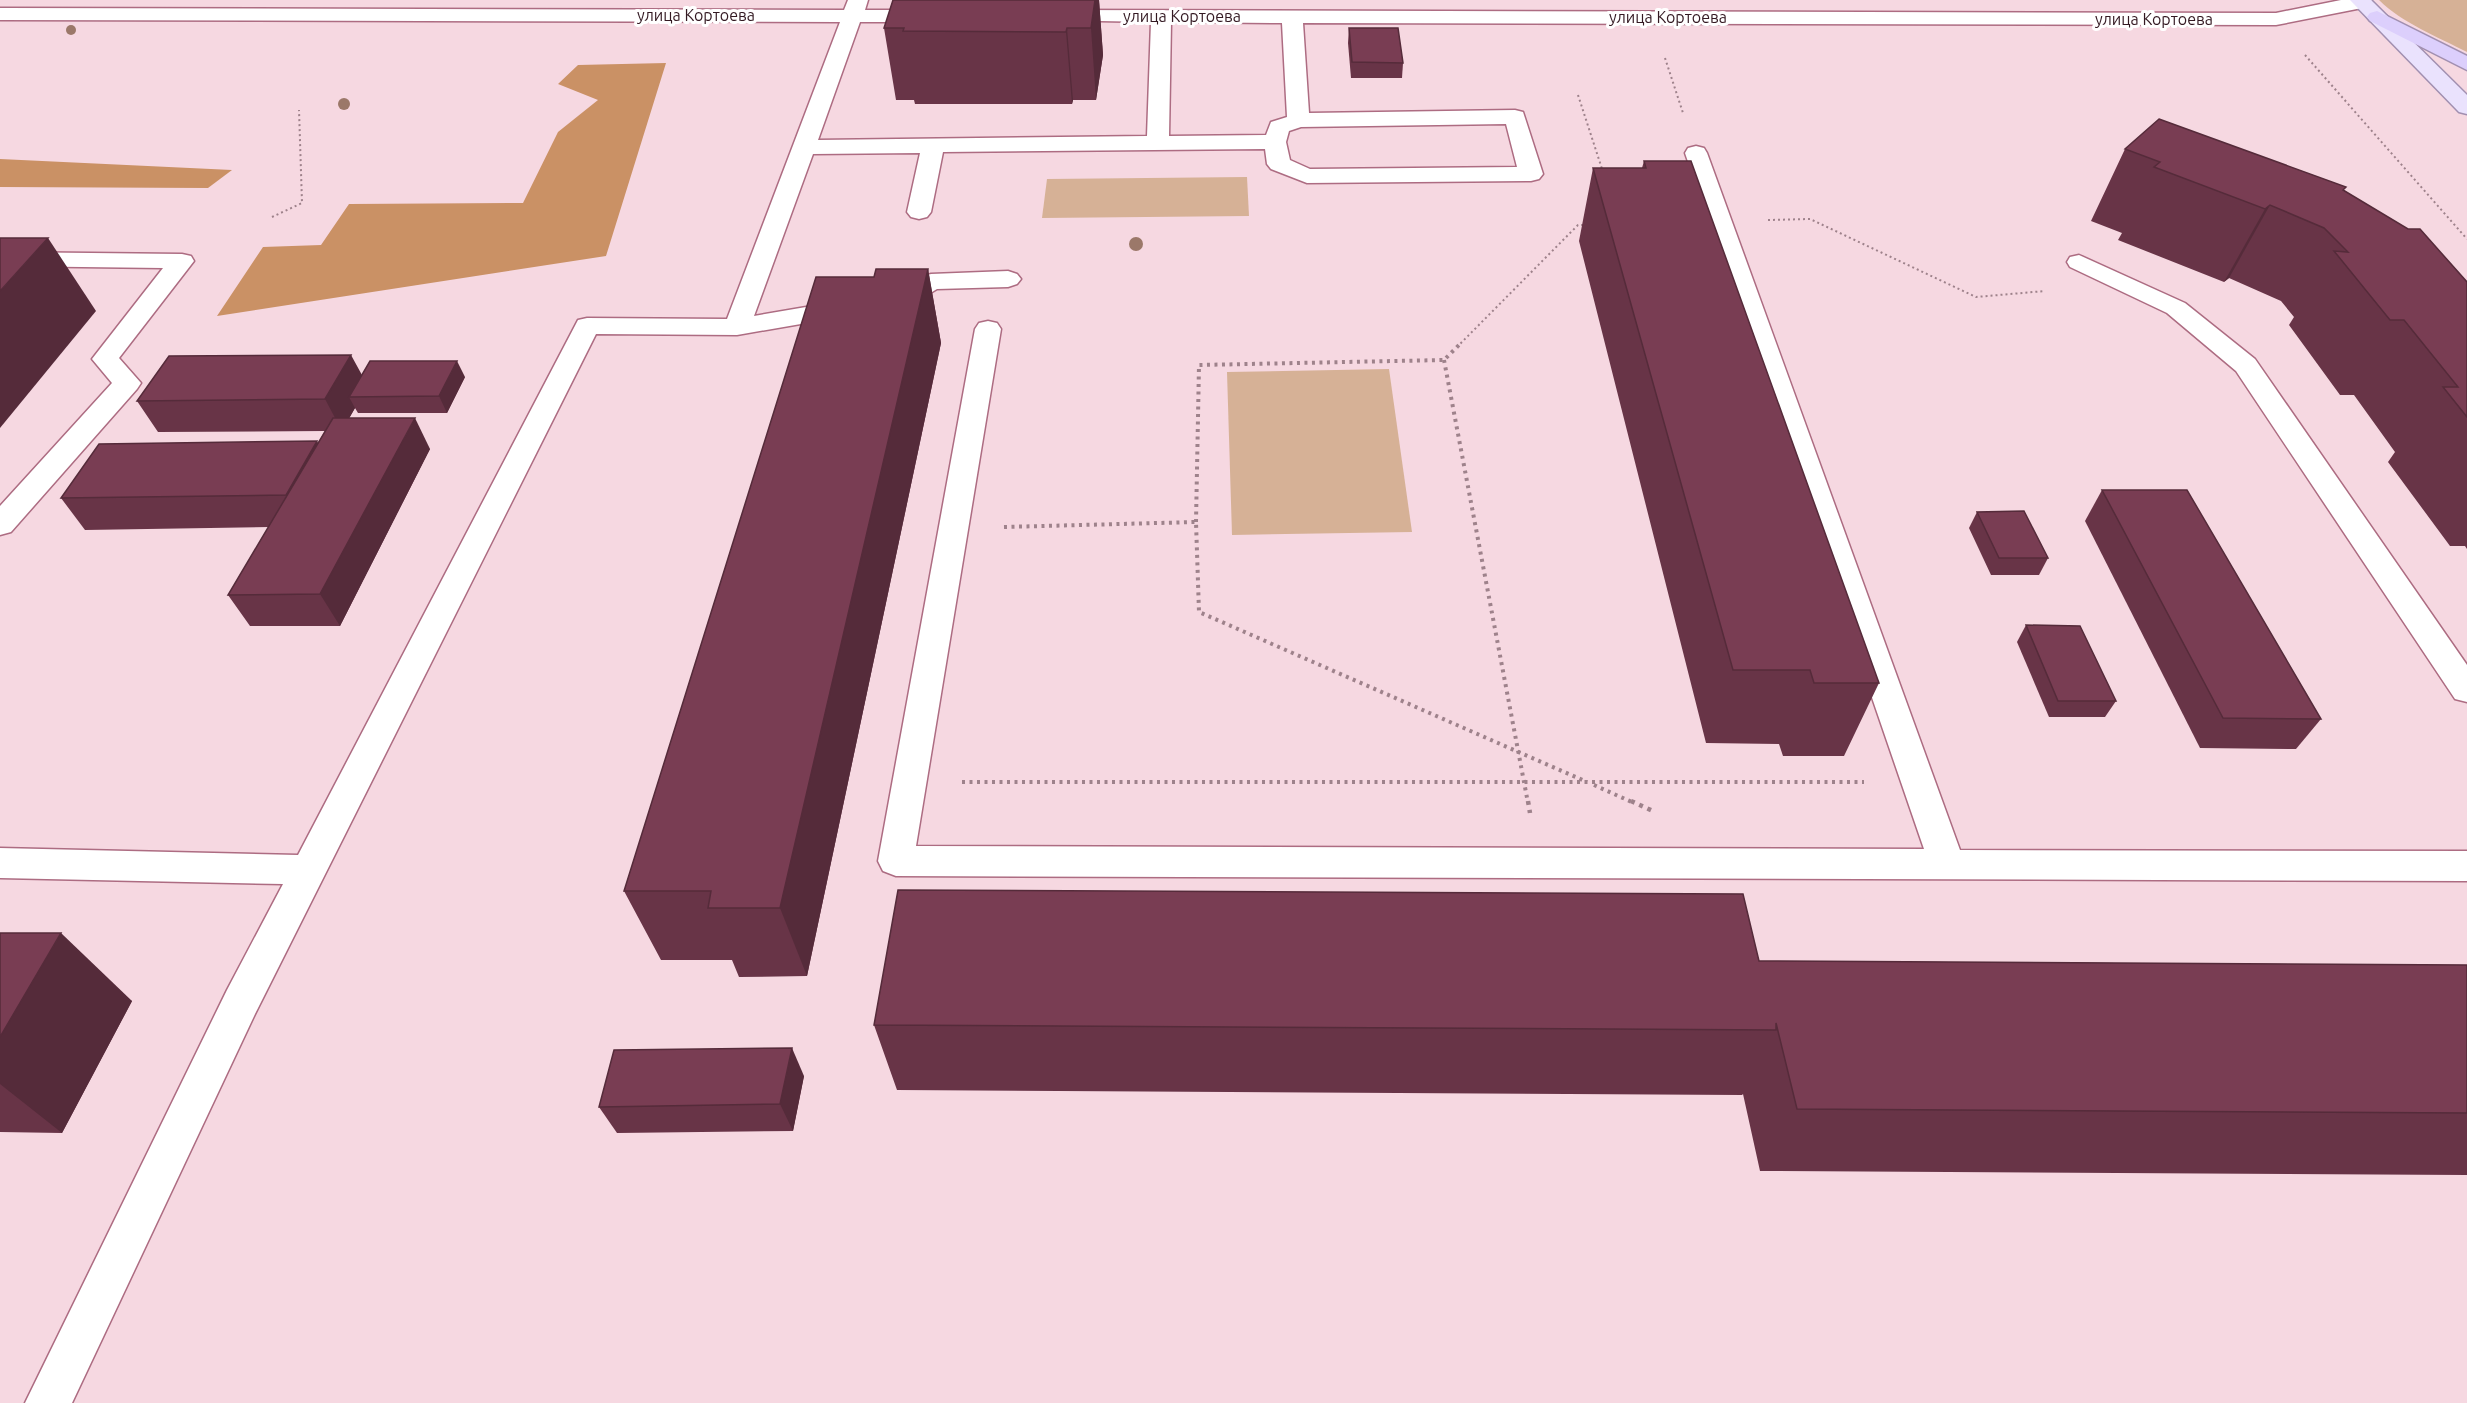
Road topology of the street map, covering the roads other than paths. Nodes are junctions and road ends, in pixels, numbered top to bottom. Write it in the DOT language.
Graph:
graph roads {
  1 [pos="2361,1"];
  2 [pos="348,7"];
  3 [pos="856,8"];
  4 [pos="1620,8"];
  5 [pos="0,14"];
  6 [pos="948,16"];
  7 [pos="1030,16"];
  8 [pos="1161,16"];
  9 [pos="1292,16"];
  10 [pos="2377,17"];
  11 [pos="2467,64"];
  12 [pos="2467,107"];
  13 [pos="1299,120"];
  14 [pos="1275,142"];
  15 [pos="1158,143"];
  16 [pos="933,145"];
  17 [pos="803,147"];
  18 [pos="1696,153"];
  19 [pos="919,212"];
  20 [pos="0,259"];
  21 [pos="2079,262"];
  22 [pos="1008,279"];
  23 [pos="737,327"];
  24 [pos="988,329"];
  25 [pos="0,525"];
  26 [pos="2467,690"];
  27 [pos="0,863"];
  28 [pos="1947,864"];
  29 [pos="2467,866"];
  30 [pos="308,870"];
  31 [pos="48,1403"];
  1 -- 4 [label="lane, улица Кортоева"];
  1 -- 10 [label="main road"];
  2 -- 3 [label="lane, улица Кортоева"];
  2 -- 5 [label="lane, улица Кортоева"];
  3 -- 6 [label="lane, улица Кортоева"];
  3 -- 17 [label="lane"];
  4 -- 9 [label="lane, улица Кортоева"];
  7 -- 8 [label="lane, улица Кортоева"];
  8 -- 9 [label="lane, улица Кортоева"];
  8 -- 15 [label="lane"];
  9 -- 13 [label="lane"];
  10 -- 11 [label="highway"];
  10 -- 12 [label="main road"];
  13 -- 14 [label="lane"];
  13 -- 14 [label="lane"];
  14 -- 15 [label="lane"];
  15 -- 16 [label="lane"];
  16 -- 17 [label="lane"];
  16 -- 19 [label="lane"];
  17 -- 23 [label="lane"];
  18 -- 28 [label="lane"];
  20 -- 25 [label="lane"];
  21 -- 26 [label="lane"];
  22 -- 23 [label="lane"];
  23 -- 30 [label="lane"];
  24 -- 28 [label="lane"];
  27 -- 30 [label="lane"];
  28 -- 29 [label="lane"];
  30 -- 31 [label="lane"];
}
